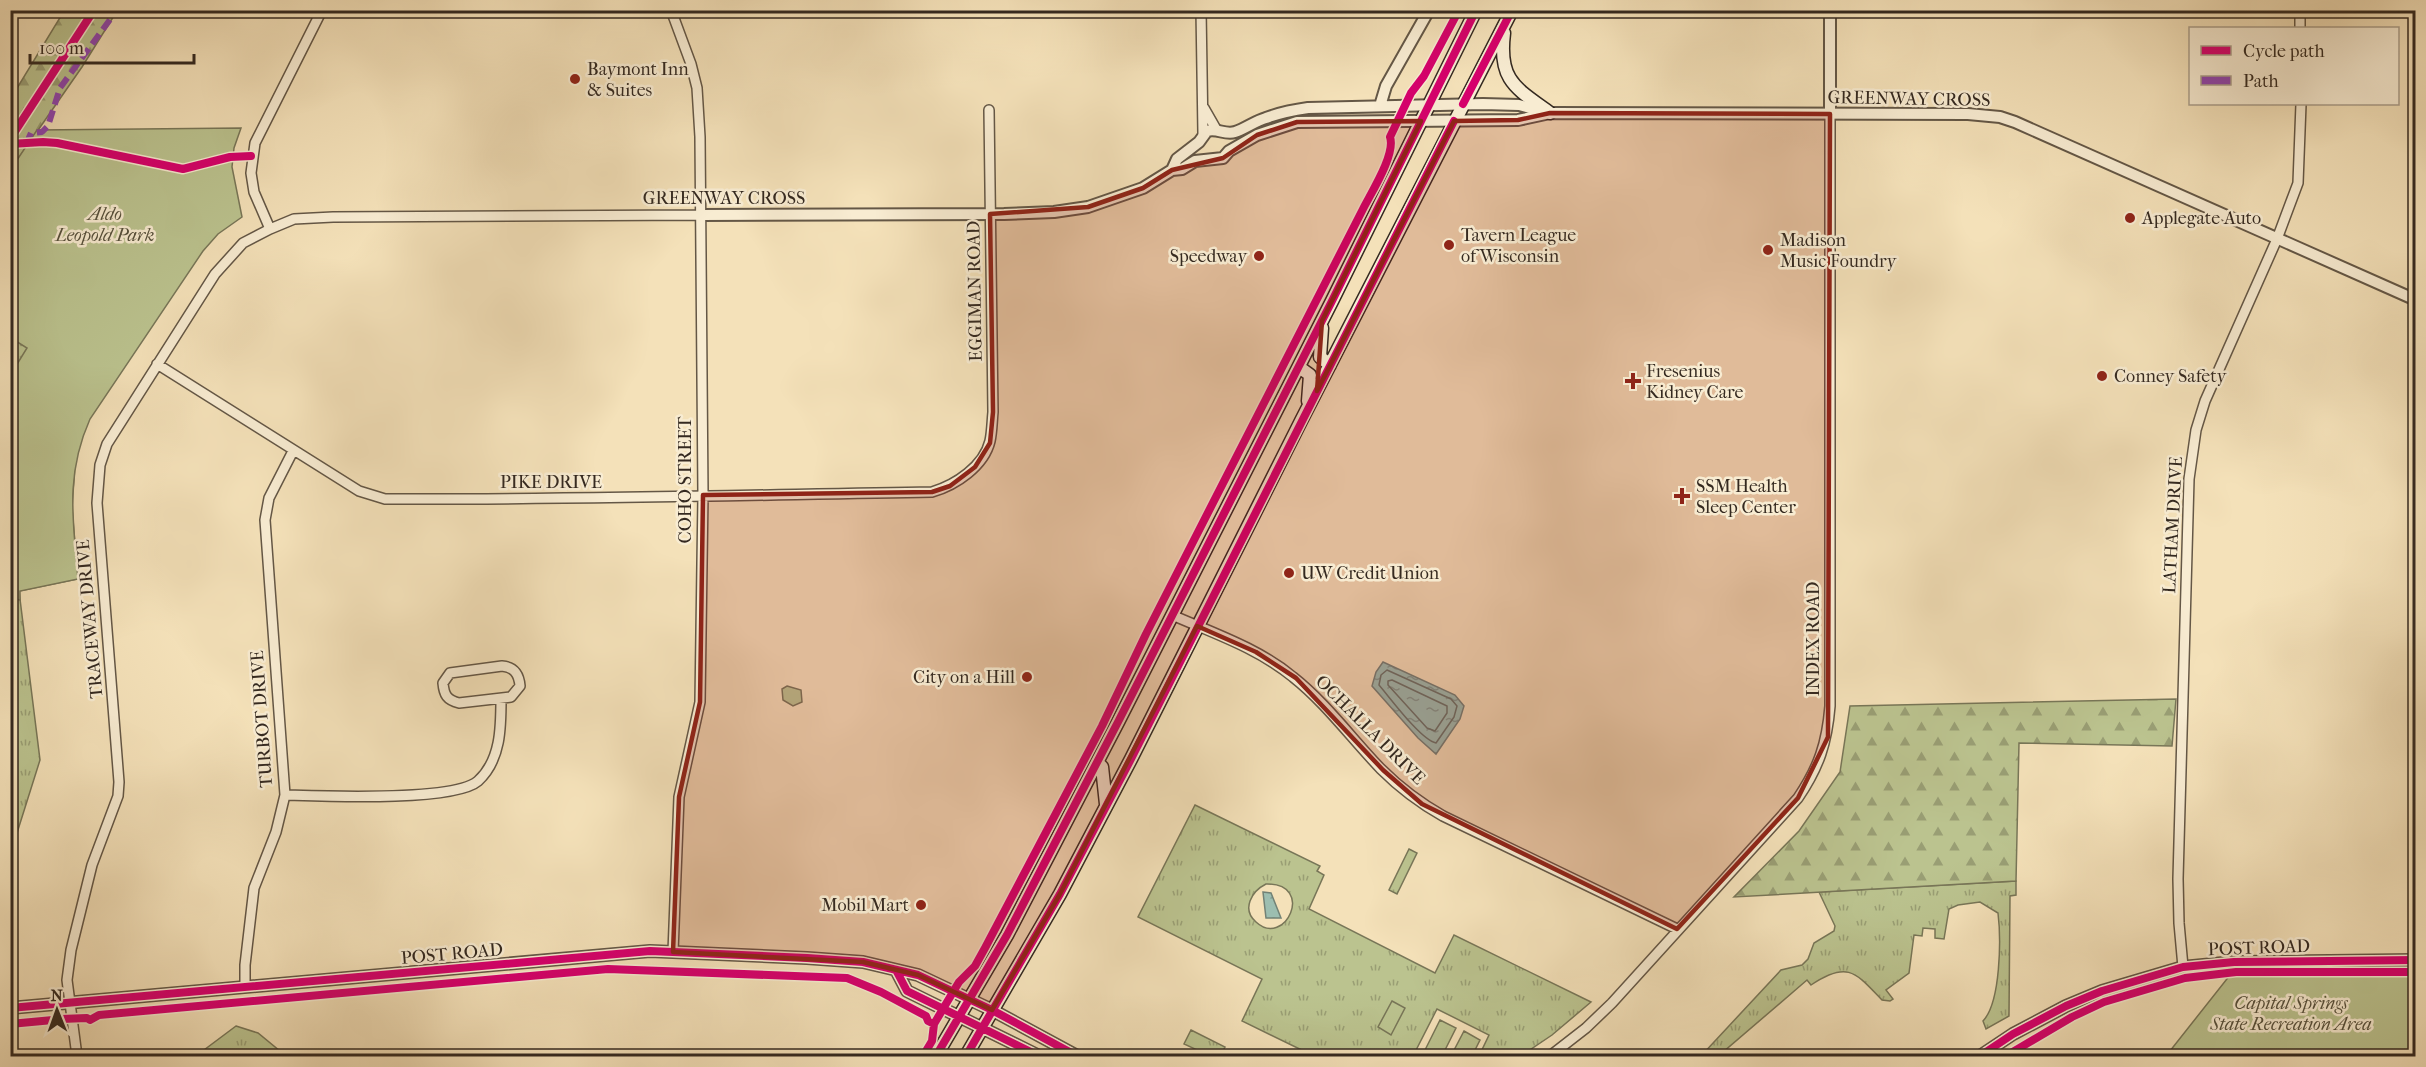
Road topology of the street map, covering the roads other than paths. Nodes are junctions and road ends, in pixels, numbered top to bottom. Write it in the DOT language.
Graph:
graph roads {
  1 [pos="322,10"];
  2 [pos="671,10"];
  3 [pos="1201,10"];
  4 [pos="1429,10"];
  5 [pos="1476,10"];
  6 [pos="1830,10"];
  7 [pos="2300,10"];
  8 [pos="1510,15"];
  9 [pos="2300,27"];
  10 [pos="1463,104"];
  11 [pos="1203,105"];
  12 [pos="1428,105"];
  13 [pos="2301,105"];
  14 [pos="1380,106"];
  15 [pos="989,110"];
  16 [pos="1550,113"];
  17 [pos="1830,114"];
  18 [pos="1421,121"];
  19 [pos="1454,121"];
  20 [pos="1220,131"];
  21 [pos="1201,138"];
  22 [pos="1229,151"];
  23 [pos="1214,161"];
  24 [pos="1172,170"];
  25 [pos="990,214"];
  26 [pos="700,215"];
  27 [pos="270,229"];
  28 [pos="2277,239"];
  29 [pos="2415,300"];
  30 [pos="1323,321"];
  31 [pos="157,364"];
  32 [pos="1330,365"];
  33 [pos="1299,367"];
  34 [pos="1307,409"];
  35 [pos="293,451"];
  36 [pos="975,467"];
  37 [pos="703,495"];
  38 [pos="1172,615"];
  39 [pos="1197,626"];
  40 [pos="501,699"];
  41 [pos="1097,762"];
  42 [pos="285,795"];
  43 [pos="1107,805"];
  44 [pos="1677,929"];
  45 [pos="674,952"];
  46 [pos="2415,960"];
  47 [pos="2183,968"];
  48 [pos="896,970"];
  49 [pos="245,987"];
  50 [pos="969,999"];
  51 [pos="70,1004"];
  52 [pos="10,1008"];
  53 [pos="992,1010"];
  54 [pos="959,1017"];
  55 [pos="981,1029"];
  56 [pos="77,1056"];
  57 [pos="936,1056"];
  58 [pos="966,1056"];
  59 [pos="1039,1056"];
  60 [pos="1077,1056"];
  61 [pos="1550,1056"];
  62 [pos="1980,1056"];
  1 -- 27 [label="street"];
  2 -- 26 [label="street, COHO STREET"];
  3 -- 11 [label="street"];
  4 -- 14 [label="street"];
  5 -- 12 [label="main road"];
  6 -- 17 [label="street"];
  7 -- 9 [label="street"];
  8 -- 10 [label="main road"];
  8 -- 16 [label="main road"];
  10 -- 12 [label="street, GREENWAY CROSS"];
  10 -- 16 [label="street, GREENWAY CROSS"];
  10 -- 19 [label="main road"];
  11 -- 20 [label="street"];
  11 -- 21 [label="street"];
  12 -- 14 [label="street, GREENWAY CROSS"];
  12 -- 18 [label="main road"];
  13 -- 28 [label="street, LATHAM DRIVE"];
  14 -- 20 [label="street, GREENWAY CROSS"];
  15 -- 25 [label="street, EGGIMAN ROAD"];
  16 -- 17 [label="street, GREENWAY CROSS"];
  16 -- 19 [label="street, GREENWAY CROSS"];
  17 -- 28 [label="street, GREENWAY CROSS"];
  17 -- 44 [label="street, INDEX ROAD"];
  18 -- 19 [label="street, GREENWAY CROSS"];
  18 -- 22 [label="street, GREENWAY CROSS"];
  18 -- 30 [label="main road"];
  19 -- 32 [label="main road"];
  20 -- 21 [label="street, GREENWAY CROSS"];
  20 -- 22 [label="street"];
  21 -- 23 [label="street"];
  21 -- 24 [label="street, GREENWAY CROSS"];
  22 -- 23 [label="street, GREENWAY CROSS"];
  23 -- 24 [label="street, GREENWAY CROSS"];
  24 -- 25 [label="street, GREENWAY CROSS"];
  25 -- 26 [label="street, GREENWAY CROSS"];
  25 -- 36 [label="street, EGGIMAN ROAD"];
  26 -- 27 [label="street, GREENWAY CROSS"];
  26 -- 37 [label="street, COHO STREET"];
  27 -- 31 [label="street, TRACEWAY DRIVE"];
  28 -- 29 [label="street, GREENWAY CROSS"];
  28 -- 47 [label="street, LATHAM DRIVE"];
  30 -- 32 [label="main road"];
  30 -- 33 [label="main road"];
  31 -- 35 [label="street, PIKE DRIVE"];
  31 -- 51 [label="street, TRACEWAY DRIVE"];
  32 -- 34 [label="main road"];
  33 -- 34 [label="main road"];
  33 -- 38 [label="main road"];
  34 -- 39 [label="main road"];
  35 -- 37 [label="street, PIKE DRIVE"];
  35 -- 42 [label="street, TURBOT DRIVE"];
  36 -- 37 [label="street, PIKE DRIVE"];
  37 -- 45 [label="street, COHO STREET"];
  38 -- 39 [label="street, OCHALLA DRIVE"];
  38 -- 41 [label="main road"];
  39 -- 43 [label="main road"];
  39 -- 44 [label="street, OCHALLA DRIVE"];
  40 -- 40 [label="street"];
  40 -- 42 [label="street"];
  41 -- 43 [label="main road"];
  41 -- 50 [label="main road"];
  42 -- 49 [label="street, TURBOT DRIVE"];
  43 -- 53 [label="main road"];
  44 -- 61 [label="street, INDEX ROAD"];
  45 -- 48 [label="street, POST ROAD"];
  45 -- 49 [label="street, POST ROAD"];
  46 -- 47 [label="street, POST ROAD"];
  47 -- 62 [label="street, POST ROAD"];
  48 -- 50 [label="street, POST ROAD"];
  48 -- 54 [label="street"];
  49 -- 51 [label="street, POST ROAD"];
  50 -- 53 [label="street, POST ROAD"];
  50 -- 54 [label="main road"];
  51 -- 52 [label="street, POST ROAD"];
  51 -- 56 [label="street, TRACEWAY DRIVE"];
  53 -- 55 [label="main road"];
  53 -- 60 [label="street, POST ROAD"];
  54 -- 55 [label="street"];
  54 -- 57 [label="main road"];
  55 -- 58 [label="main road"];
  55 -- 59 [label="street"];
}
